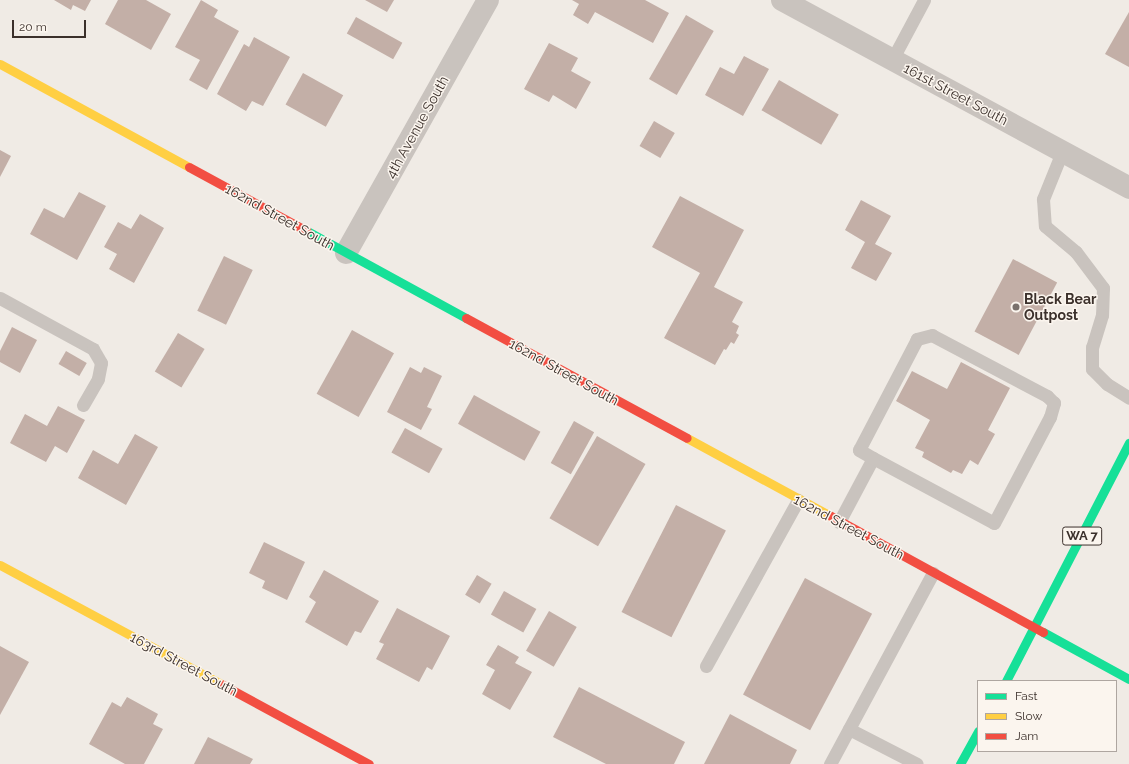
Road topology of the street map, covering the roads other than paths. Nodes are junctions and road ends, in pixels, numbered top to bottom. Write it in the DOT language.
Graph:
graph roads {
  1 [pos="488,0"];
  2 [pos="782,0"];
  3 [pos="924,0"];
  4 [pos="892,60"];
  5 [pos="0,64"];
  6 [pos="1062,152"];
  7 [pos="1129,188"];
  8 [pos="346,253"];
  9 [pos="0,298"];
  10 [pos="1129,398"];
  11 [pos="82,405"];
  12 [pos="1128,446"];
  13 [pos="873,458"];
  14 [pos="798,500"];
  15 [pos="839,522"];
  16 [pos="0,565"];
  17 [pos="933,573"];
  18 [pos="1034,628"];
  19 [pos="706,666"];
  20 [pos="1129,679"];
  21 [pos="1007,680"];
  22 [pos="849,729"];
  23 [pos="977,734"];
  24 [pos="369,764"];
  25 [pos="830,764"];
  26 [pos="917,764"];
  27 [pos="960,764"];
  1 -- 8 [label="street, 4th Avenue South"];
  2 -- 4 [label="street, 161st Street South"];
  3 -- 4 [label="lane"];
  4 -- 6 [label="street, 161st Street South"];
  5 -- 8 [label="street, 162nd Street South"];
  6 -- 7 [label="street, 161st Street South"];
  6 -- 10 [label="lane"];
  8 -- 14 [label="street, 162nd Street South"];
  9 -- 11 [label="lane"];
  12 -- 18 [label="street, WA 7"];
  13 -- 13 [label="lane"];
  13 -- 15 [label="lane"];
  14 -- 15 [label="street, 162nd Street South"];
  14 -- 19 [label="lane"];
  15 -- 17 [label="street, 162nd Street South"];
  16 -- 24 [label="street, 163rd Street South"];
  17 -- 18 [label="street, 162nd Street South"];
  17 -- 22 [label="lane"];
  18 -- 20 [label="street, 162nd Street South"];
  18 -- 21 [label="street, WA 7"];
  22 -- 25 [label="lane"];
  22 -- 26 [label="lane"];
  23 -- 27 [label="street"];
}
